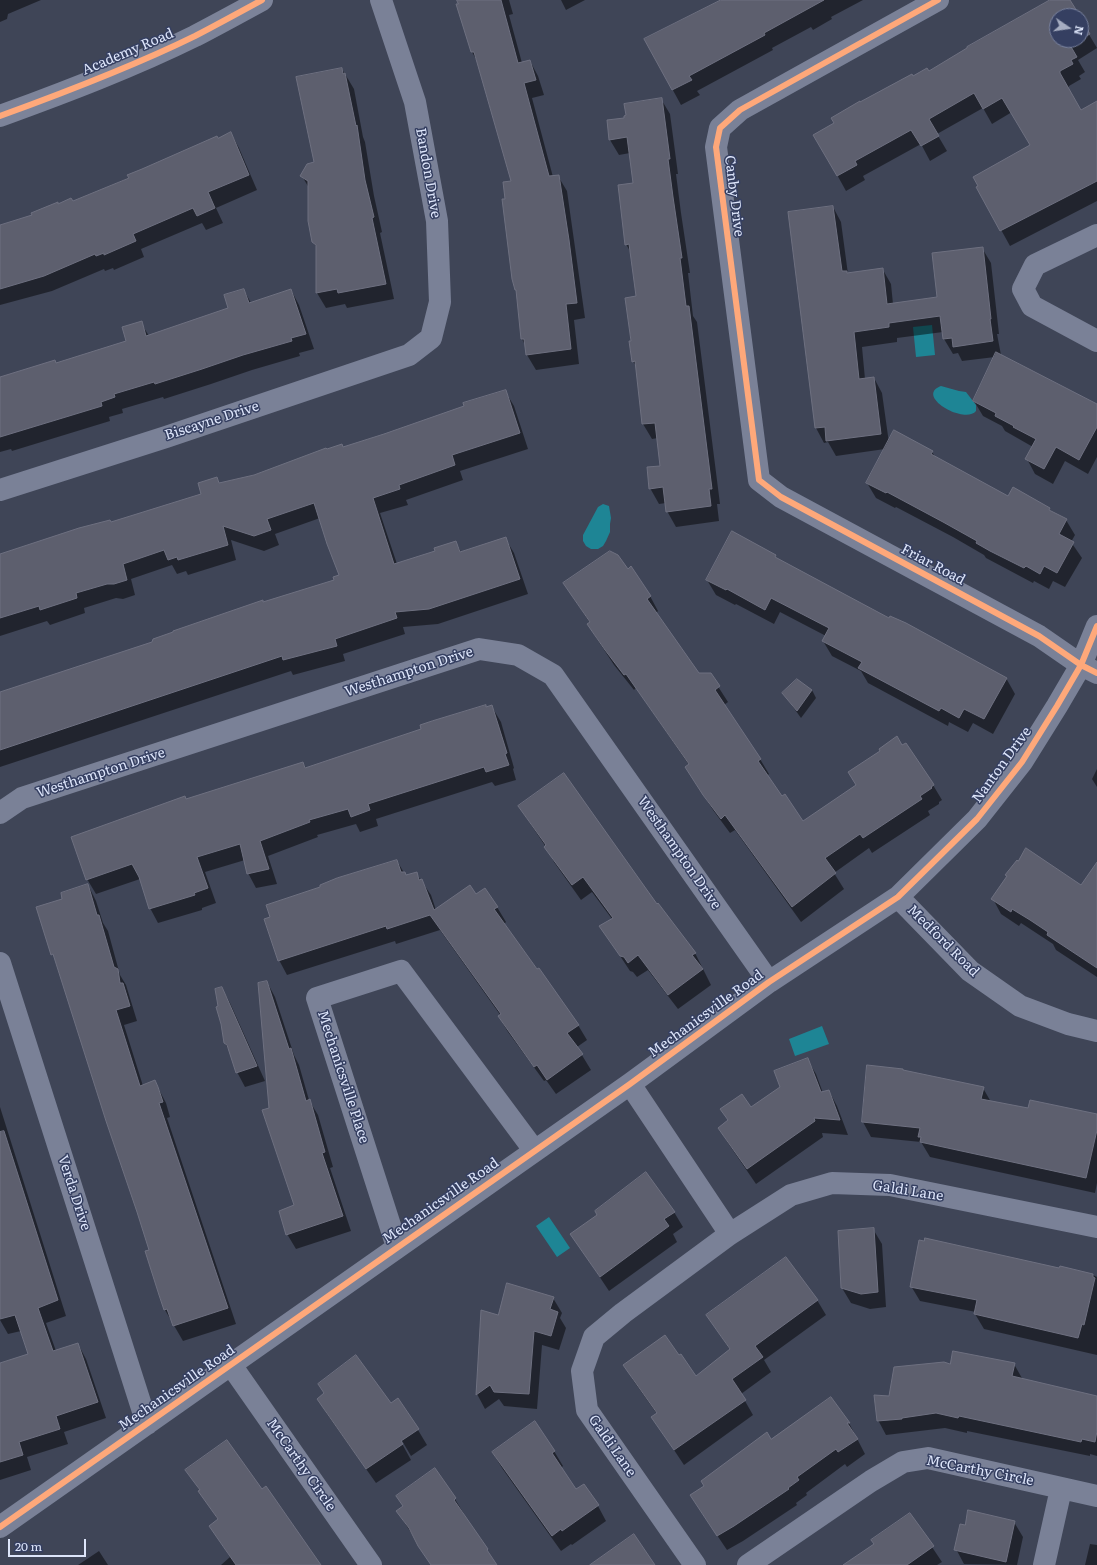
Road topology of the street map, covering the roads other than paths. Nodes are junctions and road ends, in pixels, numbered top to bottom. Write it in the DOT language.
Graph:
graph roads {
  1 [pos="262,0"];
  2 [pos="381,0"];
  3 [pos="938,0"];
  4 [pos="0,116"];
  5 [pos="1097,235"];
  6 [pos="1097,341"];
  7 [pos="421,346"];
  8 [pos="0,490"];
  9 [pos="771,490"];
  10 [pos="1097,626"];
  11 [pos="1089,669"];
  12 [pos="0,813"];
  13 [pos="898,897"];
  14 [pos="0,963"];
  15 [pos="769,982"];
  16 [pos="1097,1031"];
  17 [pos="630,1084"];
  18 [pos="534,1150"];
  19 [pos="1097,1227"];
  20 [pos="730,1234"];
  21 [pos="397,1247"];
  22 [pos="231,1365"];
  23 [pos="147,1424"];
  24 [pos="1061,1489"];
  25 [pos="1097,1496"];
  26 [pos="0,1527"];
  27 [pos="371,1565"];
  28 [pos="695,1565"];
  29 [pos="748,1565"];
  30 [pos="1044,1565"];
  1 -- 4 [label="main road, Academy Road"];
  2 -- 7 [label="street, Bandon Drive"];
  3 -- 9 [label="street, Canby Drive"];
  5 -- 6 [label="street"];
  7 -- 8 [label="street, Biscayne Drive"];
  9 -- 11 [label="street, Friar Road"];
  10 -- 11 [label="street, Nanton Drive"];
  11 -- 13 [label="street, Nanton Drive"];
  12 -- 15 [label="street, Westhampton Drive"];
  13 -- 15 [label="street, Mechanicsville Road"];
  13 -- 16 [label="street, Medford Road"];
  14 -- 23 [label="street, Verda Drive"];
  15 -- 17 [label="street, Mechanicsville Road"];
  17 -- 18 [label="street, Mechanicsville Road"];
  17 -- 20 [label="street"];
  18 -- 21 [label="street, Mechanicsville Road"];
  18 -- 21 [label="street, Mechanicsville Place"];
  19 -- 20 [label="street, Galdi Lane"];
  20 -- 28 [label="street, Galdi Lane"];
  21 -- 22 [label="street, Mechanicsville Road"];
  22 -- 23 [label="street, Mechanicsville Road"];
  22 -- 27 [label="street, McCarthy Circle"];
  23 -- 26 [label="street, Mechanicsville Road"];
  24 -- 25 [label="street, McCarthy Circle"];
  24 -- 29 [label="street, McCarthy Circle"];
  24 -- 30 [label="street"];
}
